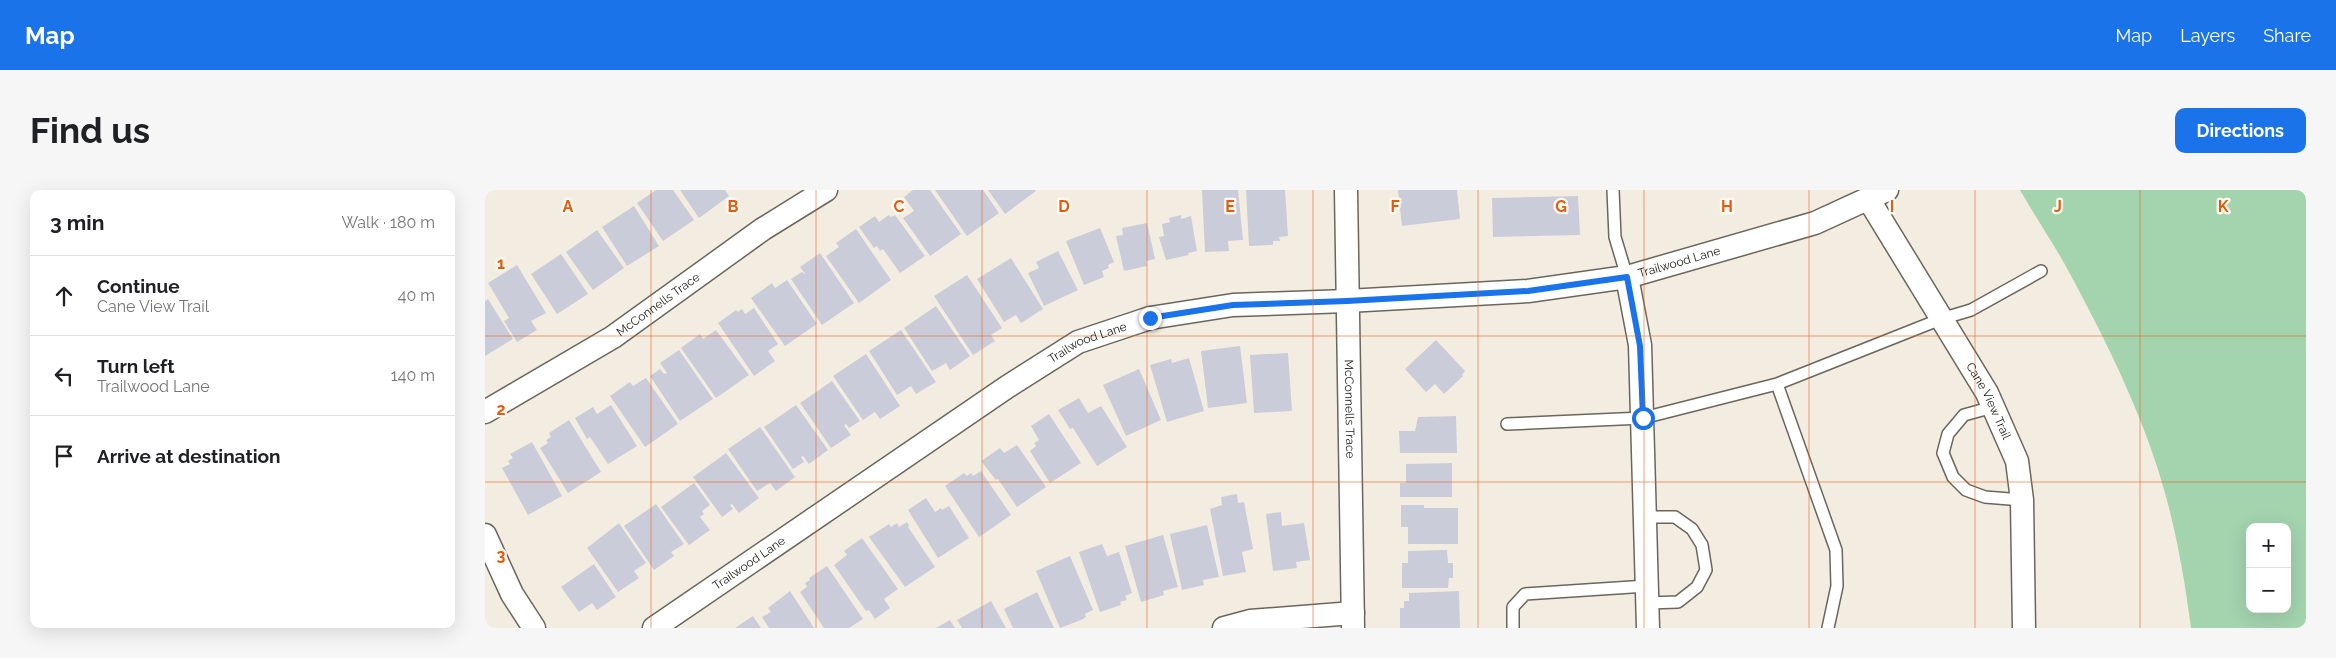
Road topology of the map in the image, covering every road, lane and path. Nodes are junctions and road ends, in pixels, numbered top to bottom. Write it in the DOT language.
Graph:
graph roads {
  1 [pos="826,190"];
  2 [pos="1346,190"];
  3 [pos="1613,190"];
  4 [pos="1878,195"];
  5 [pos="2041,272"];
  6 [pos="1627,277"];
  7 [pos="1347,301"];
  8 [pos="1941,319"];
  9 [pos="1777,384"];
  10 [pos="1993,407"];
  11 [pos="485,412"];
  12 [pos="1643,418"];
  13 [pos="1507,424"];
  14 [pos="2022,500"];
  15 [pos="1645,517"];
  16 [pos="485,536"];
  17 [pos="1647,594"];
  18 [pos="1353,620"];
  19 [pos="534,628"];
  20 [pos="654,628"];
  21 [pos="1224,628"];
  22 [pos="1513,628"];
  23 [pos="1647,628"];
  24 [pos="1828,628"];
  25 [pos="2024,628"];
  1 -- 11 [label="street, McConnells Trace"];
  2 -- 7 [label="street, McConnells Trace"];
  3 -- 6 [label="lane"];
  4 -- 6 [label="street, Trailwood Lane"];
  4 -- 8 [label="street, Cane View Trail"];
  5 -- 8 [label="lane"];
  6 -- 7 [label="street, Trailwood Lane"];
  6 -- 12 [label="street"];
  7 -- 18 [label="street, McConnells Trace"];
  7 -- 20 [label="street, Trailwood Lane"];
  8 -- 9 [label="lane"];
  8 -- 10 [label="street, Cane View Trail"];
  9 -- 12 [label="lane"];
  9 -- 24 [label="lane"];
  10 -- 14 [label="street, Cane View Trail"];
  10 -- 14 [label="lane"];
  12 -- 13 [label="lane"];
  12 -- 15 [label="street"];
  14 -- 25 [label="street, Cane View Trail"];
  15 -- 17 [label="street"];
  15 -- 17 [label="lane"];
  16 -- 19 [label="street"];
  17 -- 22 [label="lane"];
  17 -- 23 [label="street"];
  18 -- 21 [label="street"];
}
